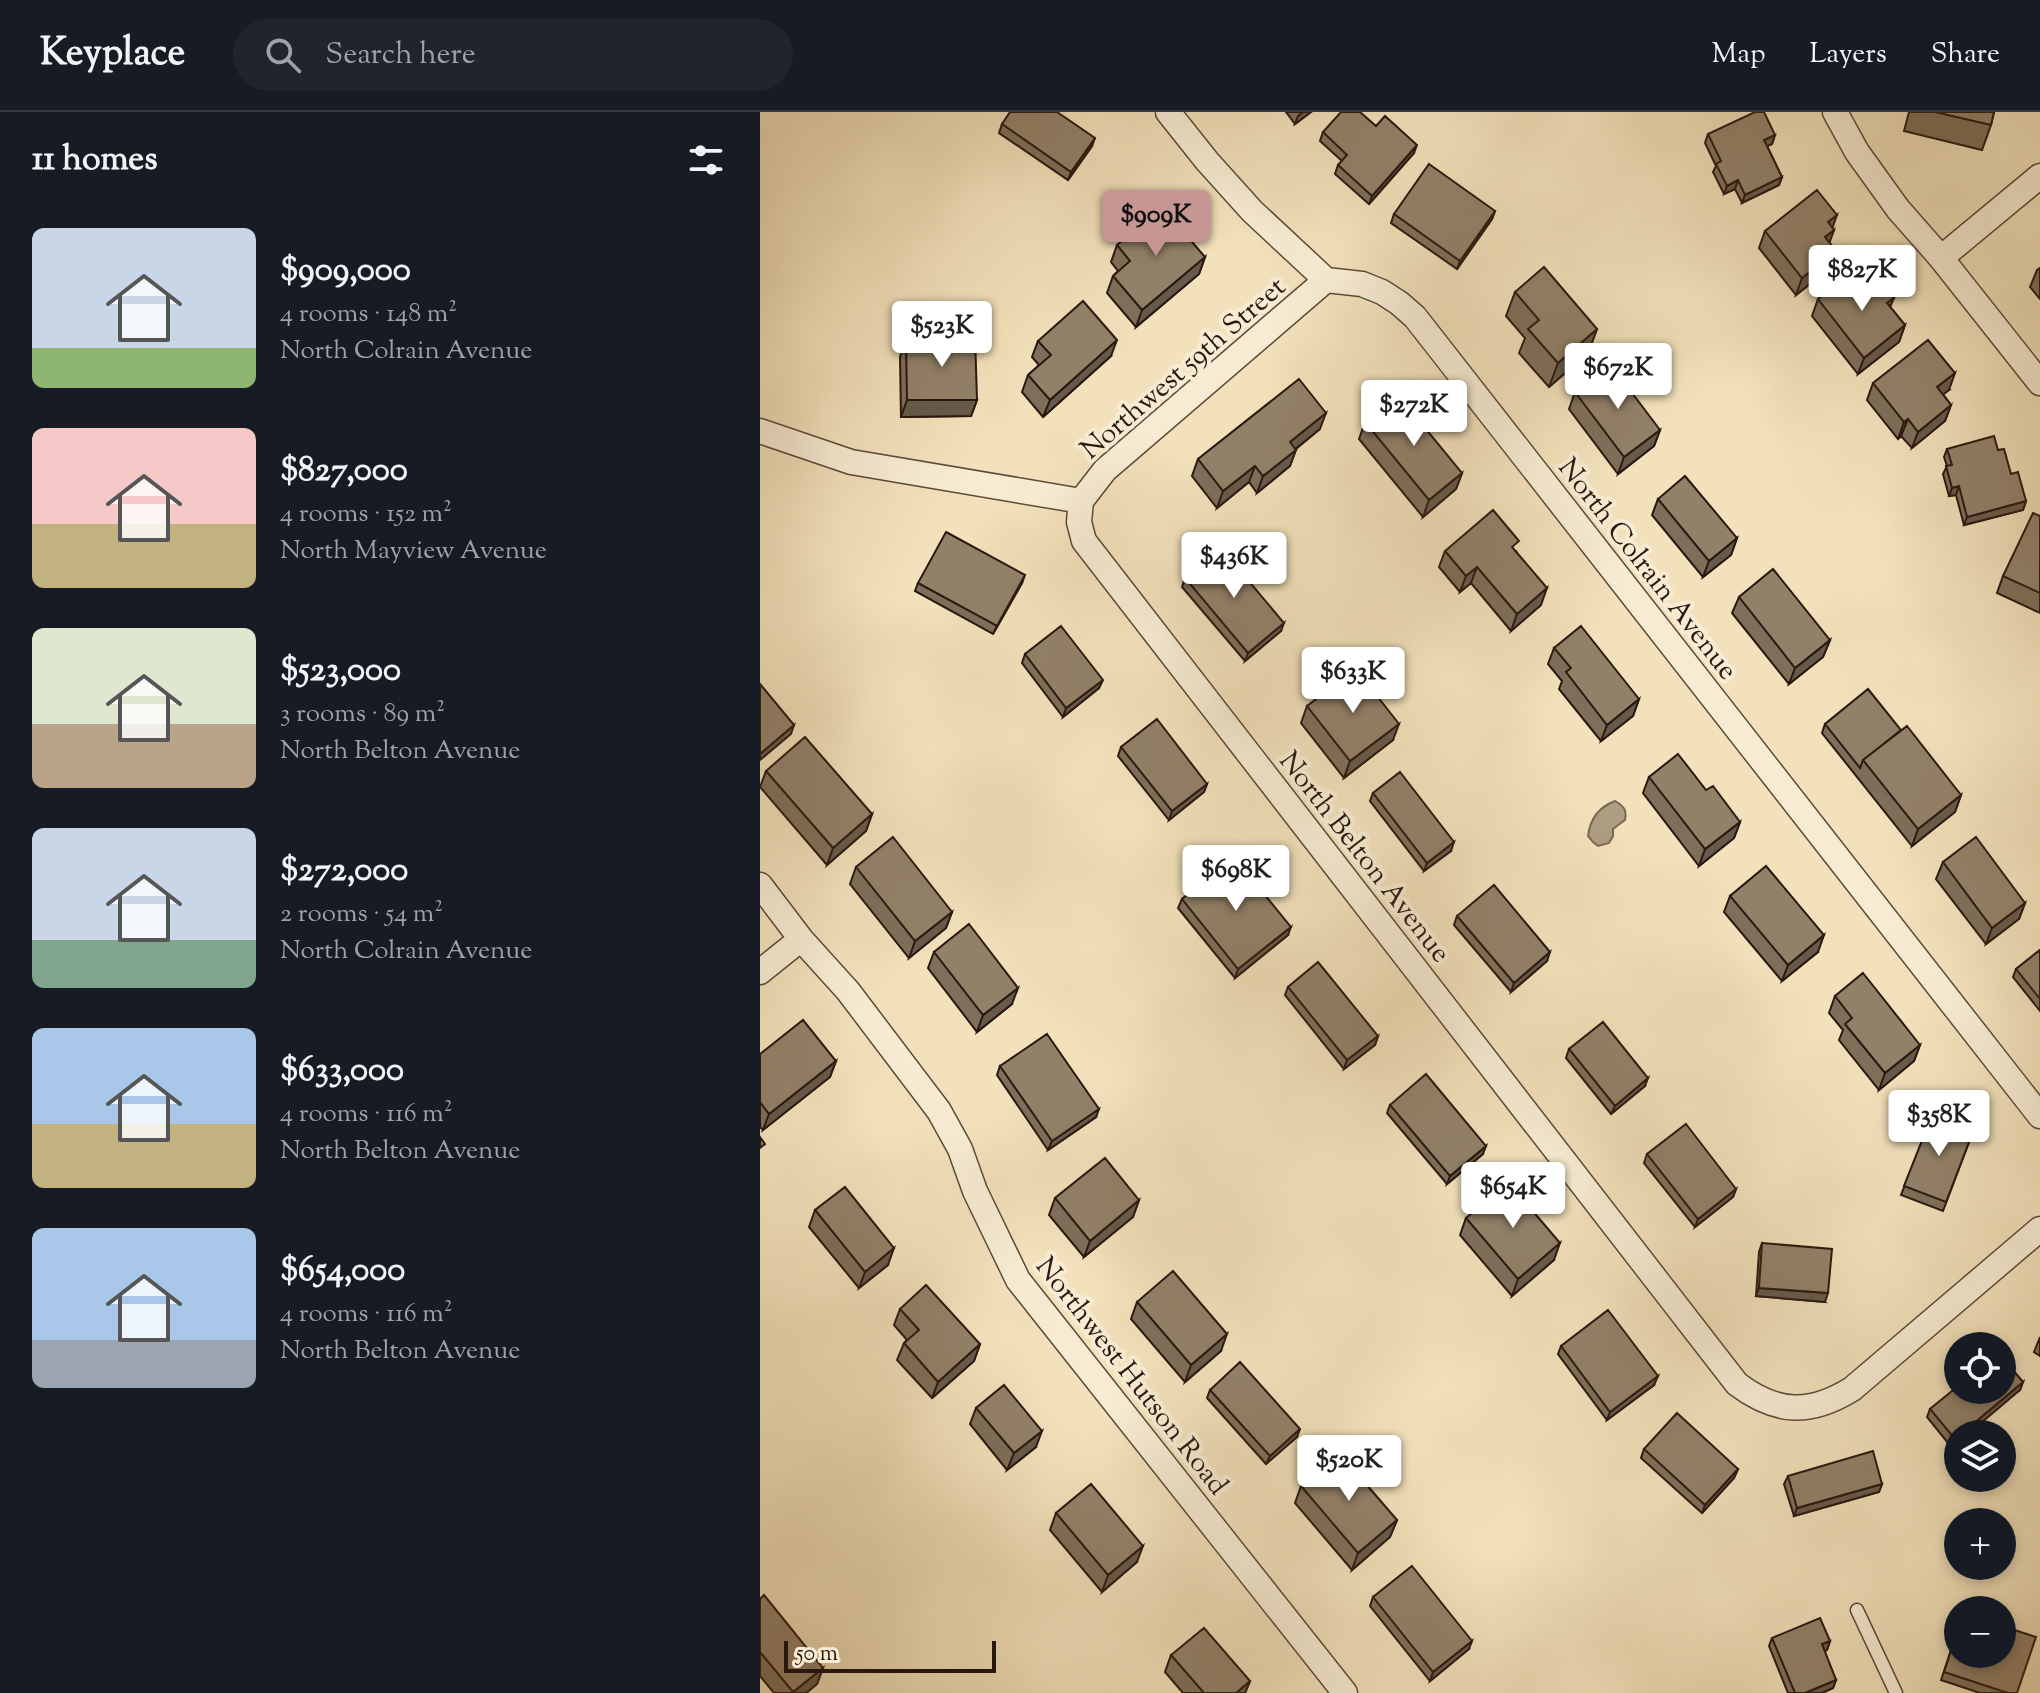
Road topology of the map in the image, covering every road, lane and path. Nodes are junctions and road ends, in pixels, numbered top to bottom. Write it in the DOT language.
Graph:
graph roads {
  1 [pos="1168,112"];
  2 [pos="1835,112"];
  3 [pos="2040,176"];
  4 [pos="1941,258"];
  5 [pos="1326,280"];
  6 [pos="2040,383"];
  7 [pos="760,431"];
  8 [pos="1081,501"];
  9 [pos="760,885"];
  10 [pos="801,939"];
  11 [pos="760,972"];
  12 [pos="2040,1116"];
  13 [pos="2040,1229"];
  14 [pos="1857,1610"];
  15 [pos="1345,1693"];
  16 [pos="1896,1693"];
  1 -- 5 [label="street"];
  2 -- 4 [label="street"];
  3 -- 4 [label="street"];
  4 -- 6 [label="street"];
  5 -- 8 [label="street, Northwest 59th Street"];
  5 -- 12 [label="street, North Colrain Avenue"];
  7 -- 8 [label="street"];
  8 -- 13 [label="street, North Belton Avenue"];
  9 -- 10 [label="street, Northwest Hutson Road"];
  10 -- 11 [label="street"];
  10 -- 15 [label="street, Northwest Hutson Road"];
  14 -- 16 [label="lane"];
}
